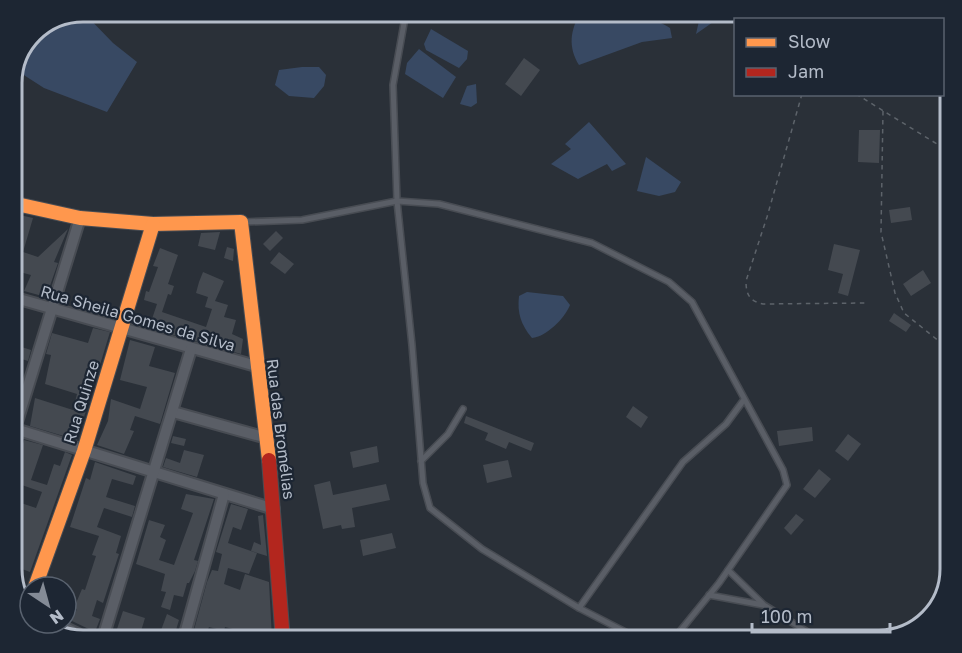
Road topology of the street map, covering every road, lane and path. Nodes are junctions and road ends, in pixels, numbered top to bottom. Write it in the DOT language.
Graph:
graph roads {
  1 [pos="404,22"];
  2 [pos="801,96"];
  3 [pos="859,96"];
  4 [pos="883,111"];
  5 [pos="940,146"];
  6 [pos="397,201"];
  7 [pos="23,205"];
  8 [pos="80,218"];
  9 [pos="241,222"];
  10 [pos="153,224"];
  11 [pos="23,300"];
  12 [pos="865,303"];
  13 [pos="50,309"];
  14 [pos="121,328"];
  15 [pos="940,342"];
  16 [pos="191,349"];
  17 [pos="256,366"];
  18 [pos="23,399"];
  19 [pos="743,401"];
  20 [pos="463,409"];
  21 [pos="173,412"];
  22 [pos="23,435"];
  23 [pos="267,438"];
  24 [pos="84,451"];
  25 [pos="421,461"];
  26 [pos="153,472"];
  27 [pos="224,494"];
  28 [pos="274,509"];
  29 [pos="728,570"];
  30 [pos="39,575"];
  31 [pos="709,596"];
  32 [pos="764,605"];
  33 [pos="579,608"];
  34 [pos="105,630"];
  35 [pos="186,630"];
  36 [pos="282,630"];
  37 [pos="622,630"];
  38 [pos="681,630"];
  39 [pos="804,630"];
  1 -- 6 [label="lane"];
  2 -- 12 [label="path"];
  3 -- 4 [label="path"];
  4 -- 5 [label="path"];
  4 -- 15 [label="path"];
  6 -- 9 [label="lane"];
  6 -- 19 [label="lane"];
  6 -- 25 [label="lane"];
  7 -- 8 [label="street"];
  8 -- 10 [label="street"];
  8 -- 13 [label="street"];
  9 -- 10 [label="street"];
  9 -- 17 [label="street, Rua das Bromélias"];
  10 -- 14 [label="street, Rua Quinze"];
  11 -- 13 [label="street, Rua Sheila Gomes da Silva"];
  13 -- 14 [label="street, Rua Sheila Gomes da Silva"];
  13 -- 18 [label="street"];
  14 -- 16 [label="street, Rua Sheila Gomes da Silva"];
  14 -- 24 [label="street, Rua Quinze"];
  16 -- 17 [label="street, Rua Sheila Gomes da Silva"];
  16 -- 21 [label="street"];
  17 -- 23 [label="street, Rua das Bromélias"];
  19 -- 29 [label="lane"];
  19 -- 33 [label="lane"];
  20 -- 25 [label="lane"];
  21 -- 23 [label="street"];
  21 -- 26 [label="street"];
  22 -- 24 [label="street"];
  23 -- 28 [label="street, Rua das Bromélias"];
  24 -- 26 [label="street"];
  24 -- 30 [label="street, Rua Quinze"];
  25 -- 33 [label="lane"];
  26 -- 27 [label="street"];
  26 -- 34 [label="street"];
  27 -- 28 [label="street"];
  27 -- 35 [label="street"];
  28 -- 36 [label="street, Rua das Bromélias"];
  29 -- 31 [label="lane"];
  29 -- 32 [label="lane"];
  31 -- 32 [label="lane"];
  31 -- 38 [label="lane"];
  32 -- 39 [label="lane"];
  33 -- 37 [label="lane"];
}
